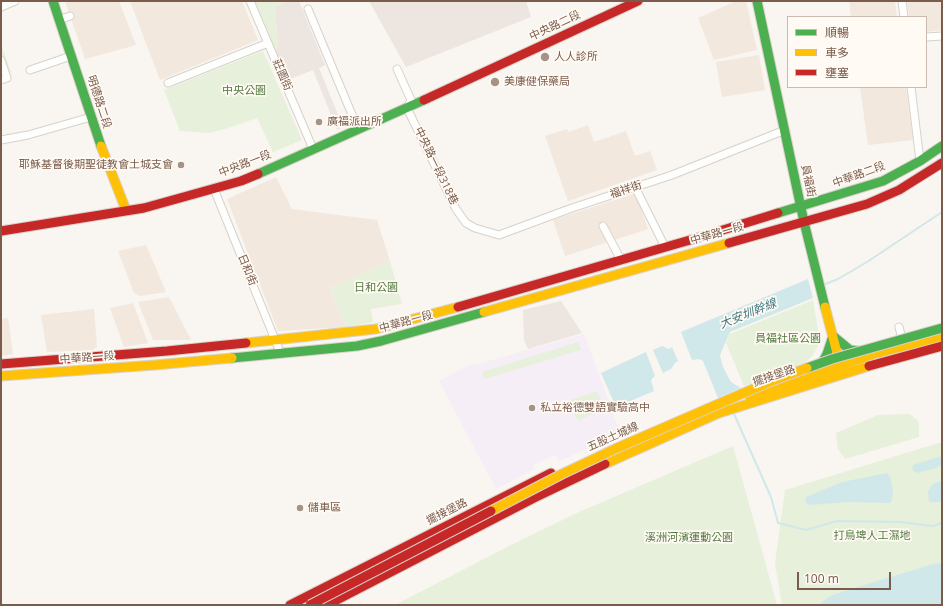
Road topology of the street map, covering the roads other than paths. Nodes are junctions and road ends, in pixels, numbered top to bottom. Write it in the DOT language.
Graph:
graph roads {
  1 [pos="15,1"];
  2 [pos="53,1"];
  3 [pos="250,1"];
  4 [pos="638,1"];
  5 [pos="757,1"];
  6 [pos="902,1"];
  7 [pos="1,6"];
  8 [pos="308,9"];
  9 [pos="70,16"];
  10 [pos="904,16"];
  11 [pos="59,20"];
  12 [pos="942,36"];
  13 [pos="927,37"];
  14 [pos="268,43"];
  15 [pos="71,56"];
  16 [pos="1,60"];
  17 [pos="397,69"];
  18 [pos="30,70"];
  19 [pos="483,73"];
  20 [pos="4,79"];
  21 [pos="168,83"];
  22 [pos="911,88"];
  23 [pos="407,108"];
  24 [pos="91,117"];
  25 [pos="358,130"];
  26 [pos="785,130"];
  27 [pos="1,140"];
  28 [pos="942,146"];
  29 [pos="313,149"];
  30 [pos="920,161"];
  31 [pos="942,163"];
  32 [pos="635,187"];
  33 [pos="214,189"];
  34 [pos="801,207"];
  35 [pos="126,210"];
  36 [pos="804,222"];
  37 [pos="466,224"];
  38 [pos="602,226"];
  39 [pos="1,232"];
  40 [pos="665,247"];
  41 [pos="621,260"];
  42 [pos="899,327"];
  43 [pos="942,328"];
  44 [pos="833,336"];
  45 [pos="942,337"];
  46 [pos="276,340"];
  47 [pos="905,346"];
  48 [pos="942,346"];
  49 [pos="280,352"];
  50 [pos="874,354"];
  51 [pos="1,364"];
  52 [pos="843,365"];
  53 [pos="814,374"];
  54 [pos="1,376"];
  55 [pos="769,382"];
  56 [pos="776,394"];
  57 [pos="619,451"];
  58 [pos="412,543"];
  59 [pos="417,553"];
  60 [pos="290,605"];
  61 [pos="310,605"];
  62 [pos="318,605"];
  63 [pos="327,605"];
  1 -- 7 [label="street"];
  2 -- 11 [label="main road, 明德路二段"];
  3 -- 14 [label="street, 莊園街"];
  4 -- 19 [label="main road, 中央路二段"];
  5 -- 26 [label="main road, 員福街"];
  6 -- 10 [label="street"];
  8 -- 25 [label="street"];
  9 -- 11 [label="street"];
  11 -- 15 [label="main road, 明德路二段"];
  12 -- 13 [label="street"];
  14 -- 21 [label="street"];
  14 -- 29 [label="street, 莊園街"];
  15 -- 18 [label="street"];
  15 -- 24 [label="main road, 明德路二段"];
  16 -- 20 [label="street"];
  17 -- 23 [label="street"];
  19 -- 23 [label="main road, 中央路一段"];
  22 -- 30 [label="street"];
  23 -- 25 [label="main road, 中央路一段"];
  23 -- 37 [label="street, 中央路一段318巷"];
  24 -- 27 [label="street"];
  24 -- 35 [label="main road, 明德路二段"];
  25 -- 29 [label="main road, 中央路一段"];
  26 -- 32 [label="street, 福祥街"];
  26 -- 34 [label="main road, 員福街"];
  28 -- 30 [label="main road, 中華路二段"];
  29 -- 33 [label="main road, 中央路一段"];
  30 -- 34 [label="main road, 中華路二段"];
  31 -- 36 [label="main road"];
  32 -- 37 [label="street, 福祥街"];
  32 -- 40 [label="street"];
  33 -- 35 [label="main road, 中央路一段"];
  33 -- 46 [label="street, 日和街"];
  34 -- 36 [label="main road, 員福街"];
  34 -- 40 [label="main road, 中華路一段"];
  35 -- 39 [label="main road, 中央路一段"];
  36 -- 44 [label="main road, 員福街"];
  36 -- 49 [label="main road, 中華路一段"];
  38 -- 41 [label="street"];
  40 -- 41 [label="main road, 中華路一段"];
  41 -- 46 [label="main road, 中華路一段"];
  42 -- 47 [label="street"];
  43 -- 55 [label="main road, 五股土城線, bridge"];
  44 -- 50 [label="main road"];
  44 -- 52 [label="main road, 員福街"];
  44 -- 53 [label="main road"];
  45 -- 47 [label="main road, 擺接堡路"];
  45 -- 52 [label="main road"];
  46 -- 49 [label="street, 日和街"];
  46 -- 51 [label="main road, 中華路一段"];
  47 -- 50 [label="main road, 擺接堡路"];
  48 -- 56 [label="main road, 五股土城線"];
  49 -- 54 [label="main road, 中華路一段"];
  50 -- 52 [label="main road, 擺接堡路"];
  52 -- 53 [label="main road, 擺接堡路"];
  52 -- 55 [label="main road, bridge"];
  52 -- 56 [label="main road"];
  53 -- 57 [label="main road, 擺接堡路"];
  55 -- 61 [label="main road, 五股土城線, bridge"];
  56 -- 63 [label="main road, 五股土城線"];
  57 -- 58 [label="main road, 擺接堡路"];
  57 -- 59 [label="main road, 擺接堡路"];
  58 -- 59 [label="main road"];
  58 -- 60 [label="main road, 擺接堡路"];
  59 -- 62 [label="main road, 擺接堡路"];
}
